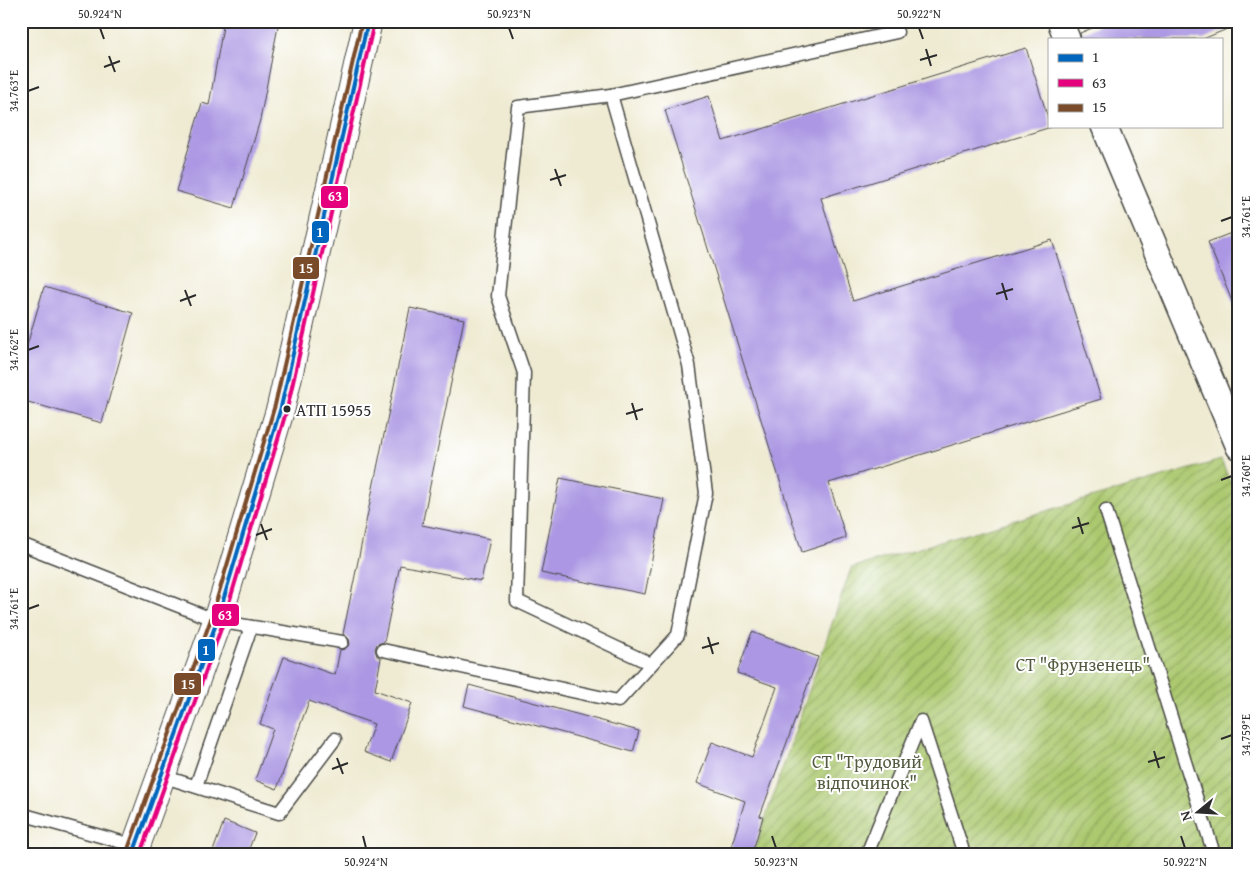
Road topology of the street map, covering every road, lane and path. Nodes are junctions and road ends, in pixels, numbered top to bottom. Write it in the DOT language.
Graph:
graph roads {
  1 [pos="368,21"];
  2 [pos="1060,21"];
  3 [pos="897,32"];
  4 [pos="1067,38"];
  5 [pos="611,94"];
  6 [pos="1105,128"];
  7 [pos="1239,447"];
  8 [pos="1106,510"];
  9 [pos="21,544"];
  10 [pos="217,621"];
  11 [pos="252,627"];
  12 [pos="342,642"];
  13 [pos="383,650"];
  14 [pos="651,664"];
  15 [pos="335,739"];
  16 [pos="162,776"];
  17 [pos="196,786"];
  18 [pos="21,814"];
  19 [pos="134,850"];
  20 [pos="868,854"];
  21 [pos="964,854"];
  22 [pos="1214,854"];
  1 -- 10 [label="main road"];
  2 -- 4 [label="street"];
  3 -- 5 [label="lane"];
  5 -- 14 [label="lane"];
  5 -- 14 [label="lane"];
  6 -- 7 [label="street"];
  8 -- 22 [label="lane"];
  9 -- 10 [label="lane"];
  10 -- 11 [label="lane"];
  10 -- 16 [label="main road"];
  11 -- 12 [label="lane"];
  11 -- 17 [label="lane"];
  13 -- 14 [label="lane"];
  15 -- 17 [label="lane"];
  16 -- 17 [label="lane"];
  16 -- 19 [label="main road"];
  18 -- 19 [label="lane"];
  20 -- 21 [label="lane"];
}
